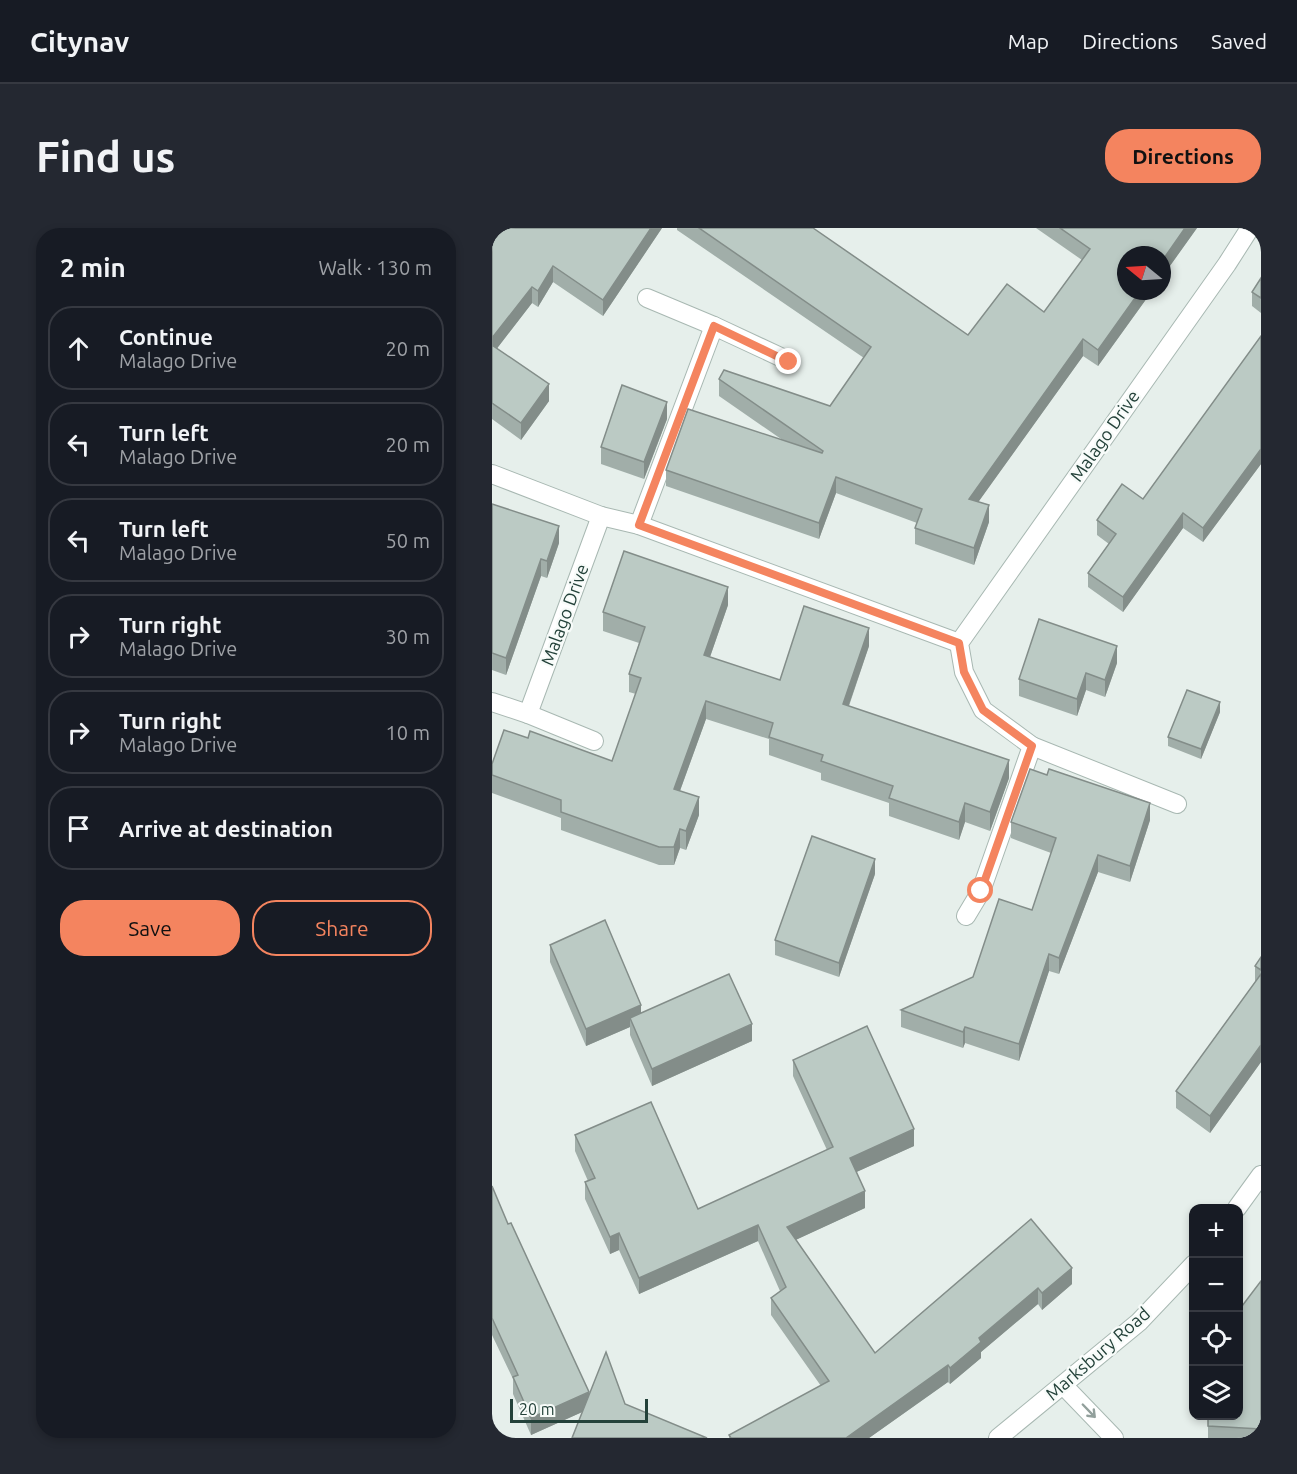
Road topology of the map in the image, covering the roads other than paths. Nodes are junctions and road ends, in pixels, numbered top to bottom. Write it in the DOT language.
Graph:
graph roads {
  1 [pos="1250,228"];
  2 [pos="646,298"];
  3 [pos="714,326"];
  4 [pos="789,362"];
  5 [pos="492,474"];
  6 [pos="602,516"];
  7 [pos="639,525"];
  8 [pos="959,643"];
  9 [pos="492,702"];
  10 [pos="528,714"];
  11 [pos="594,741"];
  12 [pos="1032,746"];
  13 [pos="1177,804"];
  14 [pos="966,916"];
  15 [pos="1261,1175"];
  16 [pos="1241,1204"];
  17 [pos="1189,1269"];
  18 [pos="1063,1385"];
  19 [pos="998,1438"];
  20 [pos="1114,1438"];
  1 -- 8 [label="street, Malago Drive"];
  2 -- 3 [label="street"];
  3 -- 4 [label="street"];
  3 -- 7 [label="street"];
  5 -- 6 [label="street"];
  6 -- 7 [label="street"];
  6 -- 10 [label="street, Malago Drive"];
  7 -- 8 [label="street"];
  8 -- 12 [label="street"];
  9 -- 10 [label="street"];
  10 -- 11 [label="street"];
  12 -- 13 [label="street"];
  12 -- 14 [label="street"];
  15 -- 16 [label="street"];
  17 -- 18 [label="street, Marksbury Road"];
  18 -- 19 [label="street, Marksbury Road"];
  18 -- 20 [label="street, one-way"];
}
